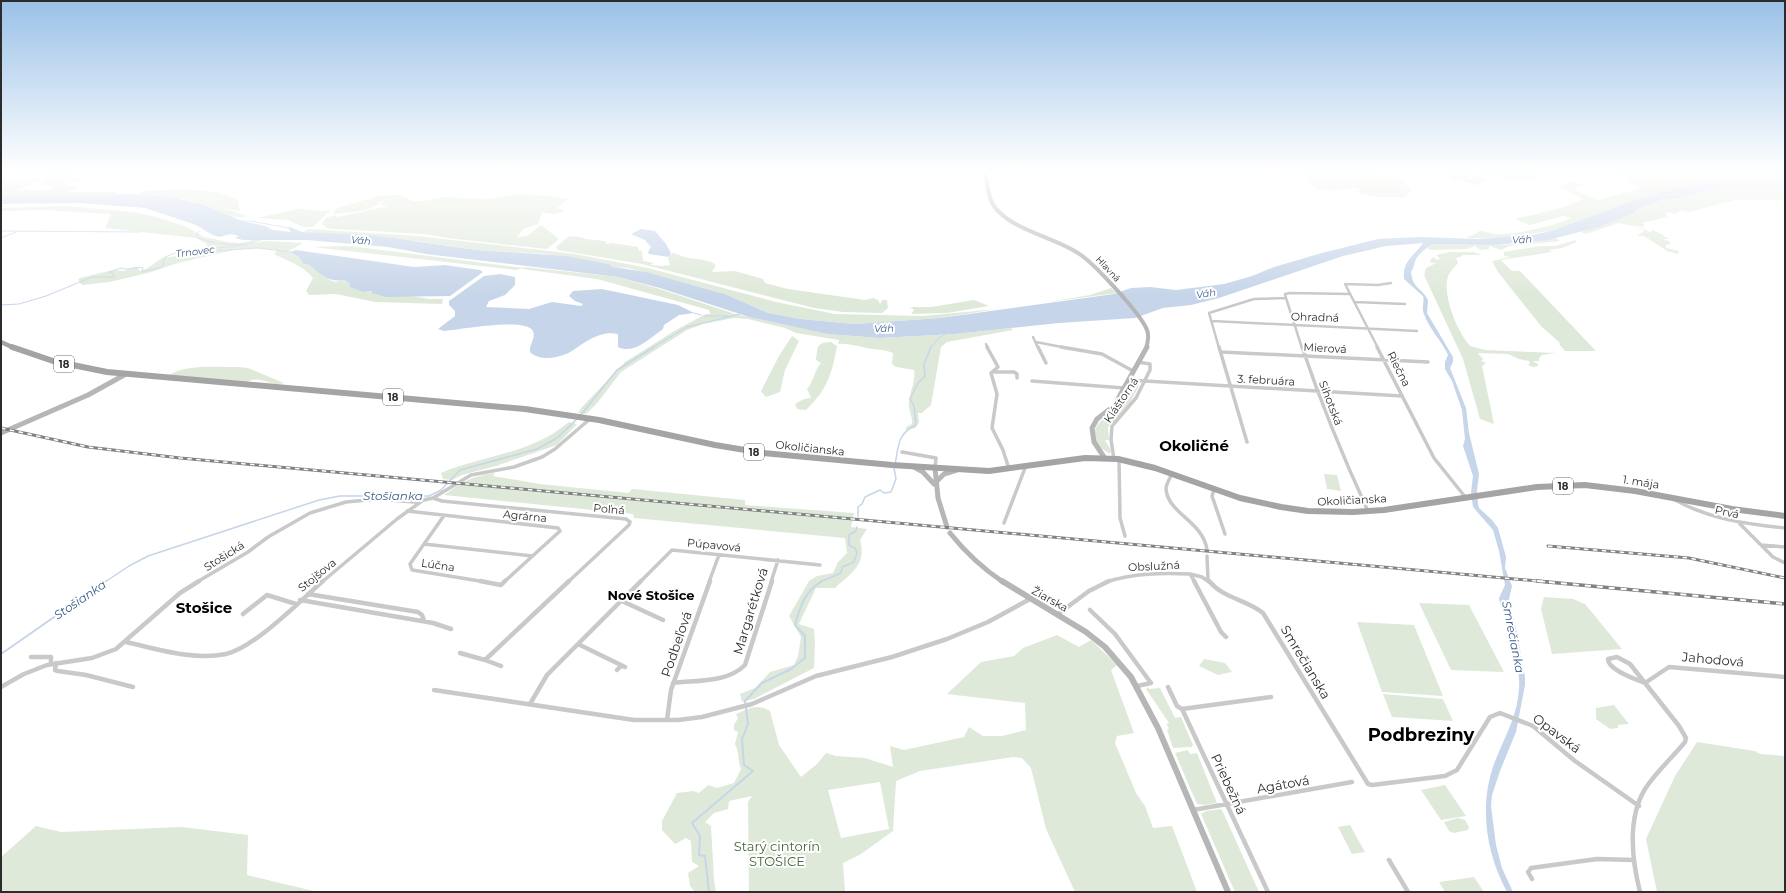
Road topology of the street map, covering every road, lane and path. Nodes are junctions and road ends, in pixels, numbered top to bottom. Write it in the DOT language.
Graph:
graph roads {
  1 [pos="1000,212"];
  2 [pos="1391,283"];
  3 [pos="1350,294"];
  4 [pos="1286,298"];
  5 [pos="1354,302"];
  6 [pos="1405,304"];
  7 [pos="1141,319"];
  8 [pos="1212,321"];
  9 [pos="1295,325"];
  10 [pos="1368,328"];
  11 [pos="1418,331"];
  12 [pos="1033,338"];
  13 [pos="1,342"];
  14 [pos="1036,342"];
  15 [pos="986,344"];
  16 [pos="1221,352"];
  17 [pos="1305,356"];
  18 [pos="1384,360"];
  19 [pos="1138,362"];
  20 [pos="1428,362"];
  21 [pos="1046,363"];
  22 [pos="1133,371"];
  23 [pos="992,372"];
  24 [pos="126,374"];
  25 [pos="1017,378"];
  26 [pos="1128,380"];
  27 [pos="1032,381"];
  28 [pos="1143,382"];
  29 [pos="1232,387"];
  30 [pos="1124,388"];
  31 [pos="1317,392"];
  32 [pos="1402,396"];
  33 [pos="591,418"];
  34 [pos="1,433"];
  35 [pos="1247,442"];
  36 [pos="902,452"];
  37 [pos="1104,457"];
  38 [pos="1117,459"];
  39 [pos="913,467"];
  40 [pos="935,468"];
  41 [pos="1025,468"];
  42 [pos="957,470"];
  43 [pos="1009,470"];
  44 [pos="1172,474"];
  45 [pos="934,484"];
  46 [pos="1214,490"];
  47 [pos="1493,494"];
  48 [pos="1467,497"];
  49 [pos="1670,497"];
  50 [pos="433,498"];
  51 [pos="422,501"];
  52 [pos="1701,504"];
  53 [pos="407,511"];
  54 [pos="1368,511"];
  55 [pos="1696,512"];
  56 [pos="1785,516"];
  57 [pos="443,517"];
  58 [pos="1004,523"];
  59 [pos="1740,524"];
  60 [pos="947,527"];
  61 [pos="1785,528"];
  62 [pos="950,533"];
  63 [pos="1225,534"];
  64 [pos="1125,536"];
  65 [pos="424,544"];
  66 [pos="1761,545"];
  67 [pos="1785,547"];
  68 [pos="719,555"];
  69 [pos="532,556"];
  70 [pos="778,560"];
  71 [pos="1785,563"];
  72 [pos="820,564"];
  73 [pos="1190,574"];
  74 [pos="1208,580"];
  75 [pos="501,585"];
  76 [pos="308,594"];
  77 [pos="1030,599"];
  78 [pos="300,600"];
  79 [pos="622,601"];
  80 [pos="296,604"];
  81 [pos="1090,610"];
  82 [pos="243,614"];
  83 [pos="1058,614"];
  84 [pos="424,621"];
  85 [pos="655,623"];
  86 [pos="450,629"];
  87 [pos="1226,637"];
  88 [pos="126,642"];
  89 [pos="578,644"];
  90 [pos="460,653"];
  91 [pos="31,658"];
  92 [pos="485,660"];
  93 [pos="56,663"];
  94 [pos="51,664"];
  95 [pos="501,666"];
  96 [pos="617,670"];
  97 [pos="1785,677"];
  98 [pos="673,683"];
  99 [pos="1645,683"];
  100 [pos="1137,686"];
  101 [pos="1,687"];
  102 [pos="133,687"];
  103 [pos="1168,687"];
  104 [pos="434,690"];
  105 [pos="1271,697"];
  106 [pos="530,704"];
  107 [pos="1182,709"];
  108 [pos="667,720"];
  109 [pos="1364,780"];
  110 [pos="1352,782"];
  111 [pos="1226,804"];
  112 [pos="1639,806"];
  113 [pos="1193,810"];
  114 [pos="1389,860"];
  115 [pos="1634,860"];
  116 [pos="1532,879"];
  117 [pos="1228,892"];
  118 [pos="1268,892"];
  119 [pos="1408,892"];
  120 [pos="1640,892"];
  1 -- 7 [label="street, Hlavná"];
  2 -- 3 [label="street"];
  3 -- 4 [label="street"];
  3 -- 5 [label="street, Riečna"];
  4 -- 8 [label="street"];
  4 -- 9 [label="street, Sihotská"];
  5 -- 6 [label="street"];
  5 -- 10 [label="street, Riečna"];
  7 -- 19 [label="street, Kláštorná"];
  8 -- 9 [label="street, Ohradná"];
  8 -- 16 [label="street"];
  9 -- 10 [label="street, Ohradná"];
  9 -- 17 [label="street, Sihotská"];
  10 -- 11 [label="street, Ohradná"];
  10 -- 18 [label="street, Riečna"];
  12 -- 14 [label="street"];
  13 -- 24 [label="main road, 18"];
  14 -- 21 [label="street"];
  14 -- 22 [label="street"];
  15 -- 23 [label="street"];
  16 -- 17 [label="street, Mierová"];
  16 -- 29 [label="street"];
  17 -- 18 [label="street, Mierová"];
  17 -- 31 [label="street, Sihotská"];
  18 -- 20 [label="street, Mierová"];
  18 -- 32 [label="street, Riečna"];
  19 -- 22 [label="street, Kláštorná"];
  19 -- 28 [label="street, Kláštorná"];
  22 -- 26 [label="street, Kláštorná"];
  23 -- 25 [label="street"];
  23 -- 43 [label="street"];
  24 -- 33 [label="main road, 18"];
  24 -- 34 [label="street"];
  26 -- 28 [label="street, 3. februára"];
  26 -- 30 [label="street, Kláštorná"];
  27 -- 30 [label="street"];
  28 -- 29 [label="street, 3. februára"];
  28 -- 38 [label="street, Kláštorná"];
  29 -- 31 [label="street, 3. februára"];
  29 -- 35 [label="street"];
  30 -- 37 [label="street, Kláštorná"];
  31 -- 32 [label="street, 3. februára"];
  31 -- 54 [label="street, Sihotská"];
  32 -- 48 [label="street, Riečna"];
  33 -- 39 [label="main road, Okoličianska / 18"];
  33 -- 50 [label="street"];
  36 -- 40 [label="street"];
  37 -- 38 [label="main road, Okoličianska / 18"];
  37 -- 41 [label="main road, Okoličianska / 18"];
  38 -- 44 [label="main road, Okoličianska / 18"];
  38 -- 64 [label="street, Kláštorná"];
  39 -- 40 [label="main road, Okoličianska / 18"];
  39 -- 45 [label="street"];
  40 -- 42 [label="main road, Okoličianska / 18"];
  40 -- 45 [label="street"];
  41 -- 43 [label="main road, Okoličianska / 18"];
  41 -- 58 [label="street"];
  42 -- 43 [label="main road, Okoličianska / 18"];
  42 -- 45 [label="street"];
  44 -- 46 [label="main road, Okoličianska / 18"];
  44 -- 74 [label="street"];
  45 -- 60 [label="street"];
  46 -- 54 [label="main road, Okoličianska / 18"];
  46 -- 63 [label="street"];
  47 -- 48 [label="main road, Okoličianska / 18"];
  47 -- 49 [label="main road, 1. mája / 18"];
  48 -- 54 [label="main road, Okoličianska / 18"];
  49 -- 52 [label="main road, 1. mája / 18"];
  49 -- 55 [label="street, Prvá"];
  50 -- 51 [label="street"];
  50 -- 92 [label="street, Poľná"];
  51 -- 53 [label="street, Stojšova"];
  51 -- 88 [label="street, Stošická"];
  52 -- 55 [label="street"];
  52 -- 56 [label="main road, 1. mája / 18"];
  53 -- 57 [label="street, Agrárna"];
  53 -- 76 [label="street, Stojšova"];
  55 -- 59 [label="street, Prvá"];
  57 -- 65 [label="street, Lúčna"];
  57 -- 69 [label="street, Agrárna"];
  59 -- 61 [label="street, Prvá"];
  59 -- 66 [label="street"];
  62 -- 77 [label="street, Žiarska"];
  65 -- 69 [label="street"];
  65 -- 75 [label="street, Lúčna"];
  66 -- 67 [label="street"];
  66 -- 71 [label="street"];
  68 -- 70 [label="street, Púpavová"];
  68 -- 79 [label="street, Púpavová"];
  68 -- 98 [label="street, Podbeľová"];
  69 -- 75 [label="street, Agrárna"];
  70 -- 72 [label="street, Púpavová"];
  70 -- 98 [label="street, Margarétková"];
  73 -- 74 [label="street, Smrečianska"];
  73 -- 83 [label="street, Obslužná"];
  73 -- 87 [label="street, Obslužná"];
  74 -- 109 [label="street, Smrečianska"];
  76 -- 78 [label="street, Stojšova"];
  76 -- 84 [label="street"];
  77 -- 83 [label="street, Žiarska"];
  77 -- 108 [label="street"];
  78 -- 80 [label="street, Stojšova"];
  78 -- 84 [label="street"];
  79 -- 85 [label="street"];
  79 -- 89 [label="street, Púpavová"];
  80 -- 82 [label="street"];
  80 -- 88 [label="street, Stojšova"];
  81 -- 100 [label="street"];
  83 -- 100 [label="street, Žiarska"];
  84 -- 86 [label="street"];
  88 -- 93 [label="street, Stošická"];
  89 -- 96 [label="street"];
  89 -- 106 [label="street, Púpavová"];
  90 -- 92 [label="street"];
  91 -- 94 [label="street"];
  92 -- 95 [label="street"];
  93 -- 94 [label="street, Stošická"];
  93 -- 102 [label="street"];
  94 -- 101 [label="street, Stošická"];
  97 -- 99 [label="street, Jahodová"];
  98 -- 108 [label="street, Podbeľová"];
  99 -- 99 [label="street"];
  99 -- 112 [label="street"];
  100 -- 113 [label="street, Žiarska"];
  103 -- 107 [label="street, Priebežná"];
  104 -- 106 [label="street"];
  105 -- 107 [label="street"];
  106 -- 108 [label="street"];
  107 -- 111 [label="street, Priebežná"];
  109 -- 112 [label="street, Opavská"];
  110 -- 111 [label="street, Agátová"];
  111 -- 113 [label="street, Agátová"];
  111 -- 118 [label="street, Priebežná"];
  112 -- 115 [label="street"];
  113 -- 117 [label="street, Žiarska"];
  114 -- 119 [label="street"];
  115 -- 116 [label="street"];
  115 -- 120 [label="street"];
}
